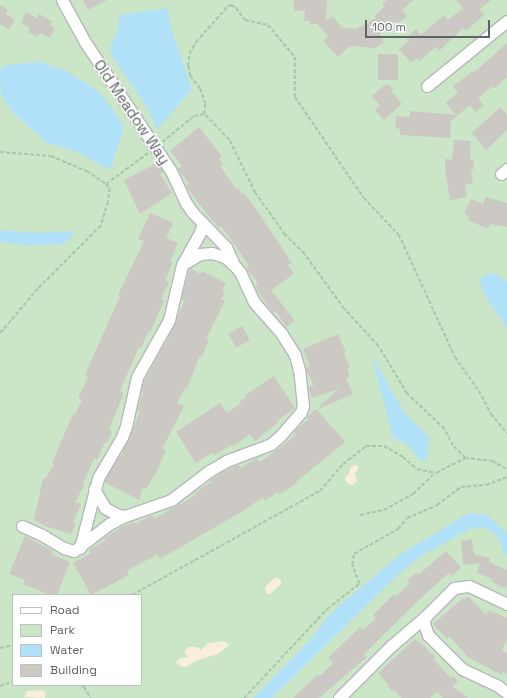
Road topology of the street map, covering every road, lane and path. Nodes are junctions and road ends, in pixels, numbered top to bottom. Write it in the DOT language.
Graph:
graph roads {
  1 [pos="62,0"];
  2 [pos="507,21"];
  3 [pos="427,86"];
  4 [pos="0,152"];
  5 [pos="203,223"];
  6 [pos="233,264"];
  7 [pos="182,265"];
  8 [pos="0,334"];
  9 [pos="507,433"];
  10 [pos="465,458"];
  11 [pos="507,469"];
  12 [pos="436,473"];
  13 [pos="507,477"];
  14 [pos="94,489"];
  15 [pos="360,515"];
  16 [pos="125,516"];
  17 [pos="22,526"];
  18 [pos="80,548"];
  19 [pos="134,594"];
  20 [pos="507,604"];
  21 [pos="425,617"];
  22 [pos="12,645"];
  23 [pos="0,648"];
  24 [pos="12,681"];
  25 [pos="0,686"];
  26 [pos="82,686"];
  27 [pos="507,693"];
  28 [pos="92,698"];
  29 [pos="244,698"];
  30 [pos="339,698"];
  1 -- 5 [label="street, Old Meadow Way"];
  2 -- 3 [label="street"];
  4 -- 8 [label="path"];
  5 -- 6 [label="street, Old Meadow Way"];
  5 -- 7 [label="street"];
  6 -- 7 [label="street, Old Meadow Way"];
  6 -- 16 [label="street, Old Meadow Way"];
  7 -- 14 [label="street"];
  9 -- 10 [label="path"];
  10 -- 11 [label="path"];
  10 -- 12 [label="path"];
  12 -- 15 [label="path"];
  12 -- 19 [label="path"];
  13 -- 29 [label="path"];
  14 -- 16 [label="street"];
  14 -- 18 [label="street"];
  16 -- 18 [label="street, Old Meadow Way"];
  17 -- 18 [label="street"];
  20 -- 21 [label="street"];
  21 -- 27 [label="street"];
  21 -- 30 [label="street"];
  22 -- 23 [label="path"];
  24 -- 25 [label="path"];
  26 -- 28 [label="path"];
}
